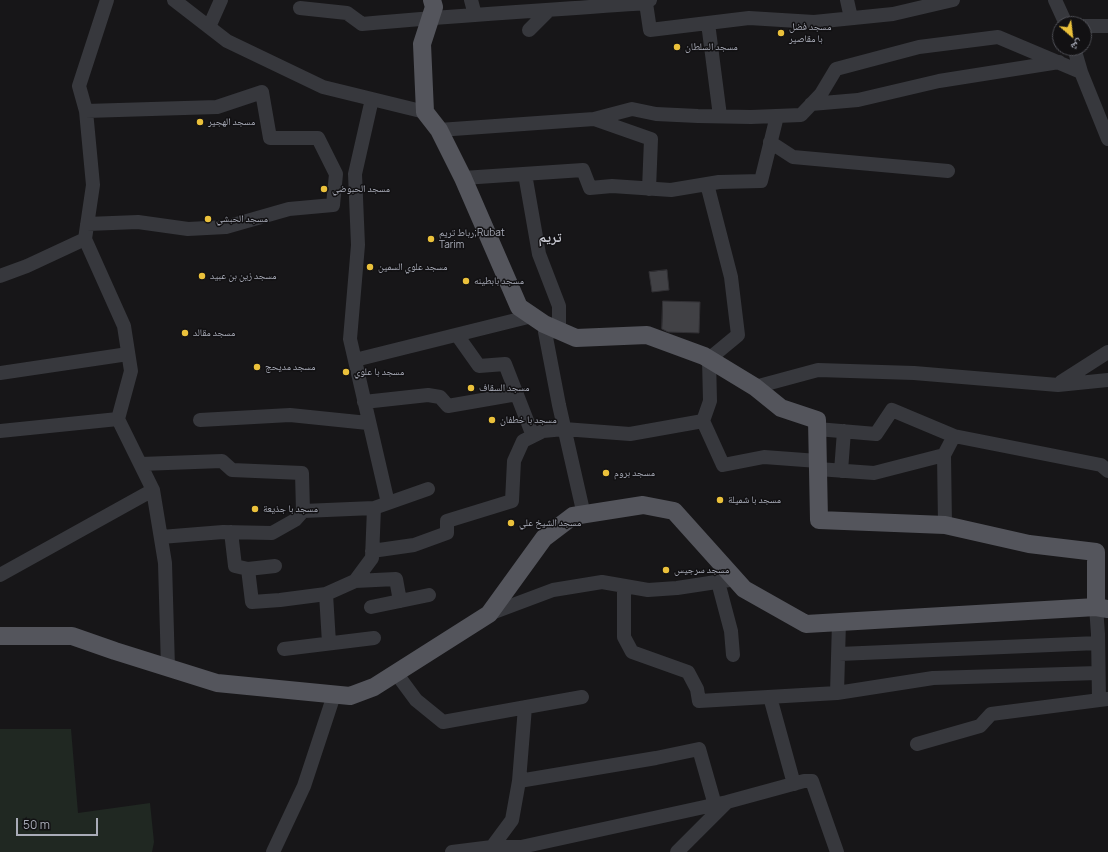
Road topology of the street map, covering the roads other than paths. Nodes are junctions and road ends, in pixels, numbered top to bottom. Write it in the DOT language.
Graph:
graph roads {
  1 [pos="107,0"];
  2 [pos="174,0"];
  3 [pos="221,0"];
  4 [pos="471,0"];
  5 [pos="848,0"];
  6 [pos="953,0"];
  7 [pos="1055,0"];
  8 [pos="648,1"];
  9 [pos="300,8"];
  10 [pos="431,9"];
  11 [pos="549,10"];
  12 [pos="475,15"];
  13 [pos="1062,16"];
  14 [pos="852,18"];
  15 [pos="708,23"];
  16 [pos="1092,26"];
  17 [pos="1108,26"];
  18 [pos="209,27"];
  19 [pos="529,30"];
  20 [pos="1072,56"];
  21 [pos="1070,67"];
  22 [pos="372,99"];
  23 [pos="811,104"];
  24 [pos="86,111"];
  25 [pos="425,112"];
  26 [pos="720,116"];
  27 [pos="777,116"];
  28 [pos="594,119"];
  29 [pos="439,130"];
  30 [pos="1108,139"];
  31 [pos="770,142"];
  32 [pos="948,171"];
  33 [pos="525,174"];
  34 [pos="463,178"];
  35 [pos="707,184"];
  36 [pos="649,189"];
  37 [pos="87,224"];
  38 [pos="85,239"];
  39 [pos="0,276"];
  40 [pos="532,316"];
  41 [pos="559,331"];
  42 [pos="457,335"];
  43 [pos="1108,352"];
  44 [pos="128,354"];
  45 [pos="710,359"];
  46 [pos="354,360"];
  47 [pos="0,373"];
  48 [pos="1108,380"];
  49 [pos="1058,384"];
  50 [pos="755,387"];
  51 [pos="517,394"];
  52 [pos="364,402"];
  53 [pos="118,418"];
  54 [pos="200,420"];
  55 [pos="703,420"];
  56 [pos="368,423"];
  57 [pos="564,429"];
  58 [pos="817,429"];
  59 [pos="0,431"];
  60 [pos="844,431"];
  61 [pos="533,436"];
  62 [pos="954,436"];
  63 [pos="944,455"];
  64 [pos="140,464"];
  65 [pos="818,465"];
  66 [pos="841,470"];
  67 [pos="1108,470"];
  68 [pos="428,489"];
  69 [pos="153,490"];
  70 [pos="388,503"];
  71 [pos="374,508"];
  72 [pos="303,511"];
  73 [pos="584,514"];
  74 [pos="945,525"];
  75 [pos="231,532"];
  76 [pos="160,537"];
  77 [pos="1102,550"];
  78 [pos="372,551"];
  79 [pos="275,566"];
  80 [pos="248,569"];
  81 [pos="0,574"];
  82 [pos="736,580"];
  83 [pos="354,581"];
  84 [pos="718,582"];
  85 [pos="624,586"];
  86 [pos="326,594"];
  87 [pos="429,595"];
  88 [pos="400,601"];
  89 [pos="371,607"];
  90 [pos="1102,608"];
  91 [pos="489,614"];
  92 [pos="839,622"];
  93 [pos="0,636"];
  94 [pos="374,638"];
  95 [pos="329,643"];
  96 [pos="1098,643"];
  97 [pos="284,650"];
  98 [pos="839,654"];
  99 [pos="733,655"];
  100 [pos="168,668"];
  101 [pos="396,673"];
  102 [pos="1098,673"];
  103 [pos="837,693"];
  104 [pos="334,695"];
  105 [pos="582,697"];
  106 [pos="770,697"];
  107 [pos="1104,700"];
  108 [pos="525,707"];
  109 [pos="917,744"];
  110 [pos="519,781"];
  111 [pos="794,784"];
  112 [pos="721,803"];
  113 [pos="512,820"];
  114 [pos="522,849"];
  115 [pos="488,850"];
  116 [pos="273,852"];
  117 [pos="452,852"];
  118 [pos="677,852"];
  119 [pos="837,852"];
  1 -- 24 [label="street"];
  2 -- 18 [label="street"];
  3 -- 18 [label="street"];
  4 -- 12 [label="street"];
  5 -- 14 [label="street"];
  6 -- 14 [label="street"];
  7 -- 13 [label="street"];
  8 -- 11 [label="street"];
  8 -- 15 [label="street"];
  9 -- 10 [label="street"];
  10 -- 12 [label="street"];
  10 -- 25 [label="main road"];
  11 -- 12 [label="street"];
  11 -- 19 [label="street"];
  14 -- 15 [label="street"];
  15 -- 26 [label="street"];
  16 -- 17 [label="street"];
  18 -- 22 [label="street"];
  20 -- 21 [label="street"];
  21 -- 23 [label="street"];
  21 -- 23 [label="street"];
  21 -- 30 [label="street"];
  22 -- 25 [label="street"];
  22 -- 46 [label="street"];
  23 -- 27 [label="street"];
  24 -- 37 [label="street"];
  24 -- 37 [label="street"];
  25 -- 29 [label="main road"];
  26 -- 27 [label="street"];
  26 -- 28 [label="street"];
  27 -- 31 [label="street"];
  28 -- 29 [label="street"];
  28 -- 36 [label="street"];
  29 -- 34 [label="main road"];
  31 -- 32 [label="street"];
  31 -- 35 [label="street"];
  33 -- 34 [label="street"];
  33 -- 36 [label="street"];
  33 -- 41 [label="street"];
  34 -- 40 [label="main road"];
  35 -- 36 [label="street"];
  35 -- 45 [label="street"];
  37 -- 38 [label="street"];
  38 -- 39 [label="street"];
  38 -- 44 [label="street"];
  40 -- 41 [label="main road"];
  40 -- 42 [label="street"];
  41 -- 45 [label="main road"];
  41 -- 57 [label="street"];
  42 -- 46 [label="street"];
  42 -- 51 [label="street"];
  43 -- 49 [label="street"];
  44 -- 47 [label="street"];
  44 -- 53 [label="street"];
  45 -- 50 [label="main road"];
  45 -- 55 [label="street"];
  46 -- 52 [label="street"];
  48 -- 49 [label="street"];
  49 -- 50 [label="street"];
  50 -- 58 [label="main road"];
  51 -- 52 [label="street"];
  51 -- 61 [label="street"];
  52 -- 56 [label="street"];
  53 -- 59 [label="street"];
  53 -- 64 [label="street"];
  54 -- 56 [label="street"];
  55 -- 57 [label="street"];
  55 -- 65 [label="street"];
  56 -- 70 [label="street"];
  57 -- 61 [label="street"];
  57 -- 73 [label="street"];
  58 -- 60 [label="street"];
  58 -- 65 [label="main road"];
  60 -- 62 [label="street"];
  60 -- 66 [label="street"];
  61 -- 78 [label="street"];
  62 -- 63 [label="street"];
  62 -- 67 [label="street"];
  63 -- 66 [label="street"];
  63 -- 74 [label="street"];
  64 -- 69 [label="street"];
  64 -- 72 [label="street"];
  65 -- 66 [label="street"];
  65 -- 74 [label="main road"];
  68 -- 70 [label="street"];
  69 -- 76 [label="street"];
  69 -- 81 [label="street"];
  70 -- 71 [label="street"];
  71 -- 72 [label="street"];
  71 -- 78 [label="street"];
  72 -- 75 [label="street"];
  73 -- 82 [label="main road"];
  73 -- 91 [label="main road"];
  74 -- 77 [label="main road"];
  75 -- 76 [label="street"];
  75 -- 80 [label="street"];
  76 -- 100 [label="street"];
  77 -- 90 [label="main road"];
  78 -- 83 [label="street"];
  79 -- 80 [label="street"];
  80 -- 86 [label="street"];
  82 -- 84 [label="street"];
  82 -- 92 [label="main road"];
  83 -- 86 [label="street"];
  83 -- 88 [label="street"];
  84 -- 85 [label="street"];
  84 -- 99 [label="street"];
  85 -- 91 [label="street"];
  85 -- 106 [label="street"];
  86 -- 95 [label="street"];
  87 -- 88 [label="street"];
  88 -- 89 [label="street"];
  90 -- 92 [label="main road"];
  90 -- 96 [label="street"];
  91 -- 101 [label="main road"];
  92 -- 98 [label="street"];
  93 -- 100 [label="main road"];
  94 -- 95 [label="street"];
  95 -- 97 [label="street"];
  96 -- 98 [label="street"];
  96 -- 102 [label="street"];
  98 -- 103 [label="street"];
  100 -- 104 [label="main road"];
  101 -- 104 [label="main road"];
  101 -- 108 [label="street"];
  102 -- 103 [label="street"];
  102 -- 107 [label="street"];
  103 -- 106 [label="street"];
  104 -- 116 [label="street"];
  105 -- 108 [label="street"];
  106 -- 111 [label="street"];
  107 -- 109 [label="street"];
  108 -- 110 [label="street"];
  110 -- 112 [label="street"];
  110 -- 113 [label="street"];
  111 -- 112 [label="street"];
  111 -- 119 [label="street"];
  112 -- 114 [label="street"];
  112 -- 118 [label="street"];
  113 -- 114 [label="street"];
  113 -- 115 [label="street"];
  114 -- 115 [label="street"];
  115 -- 117 [label="street"];
}
